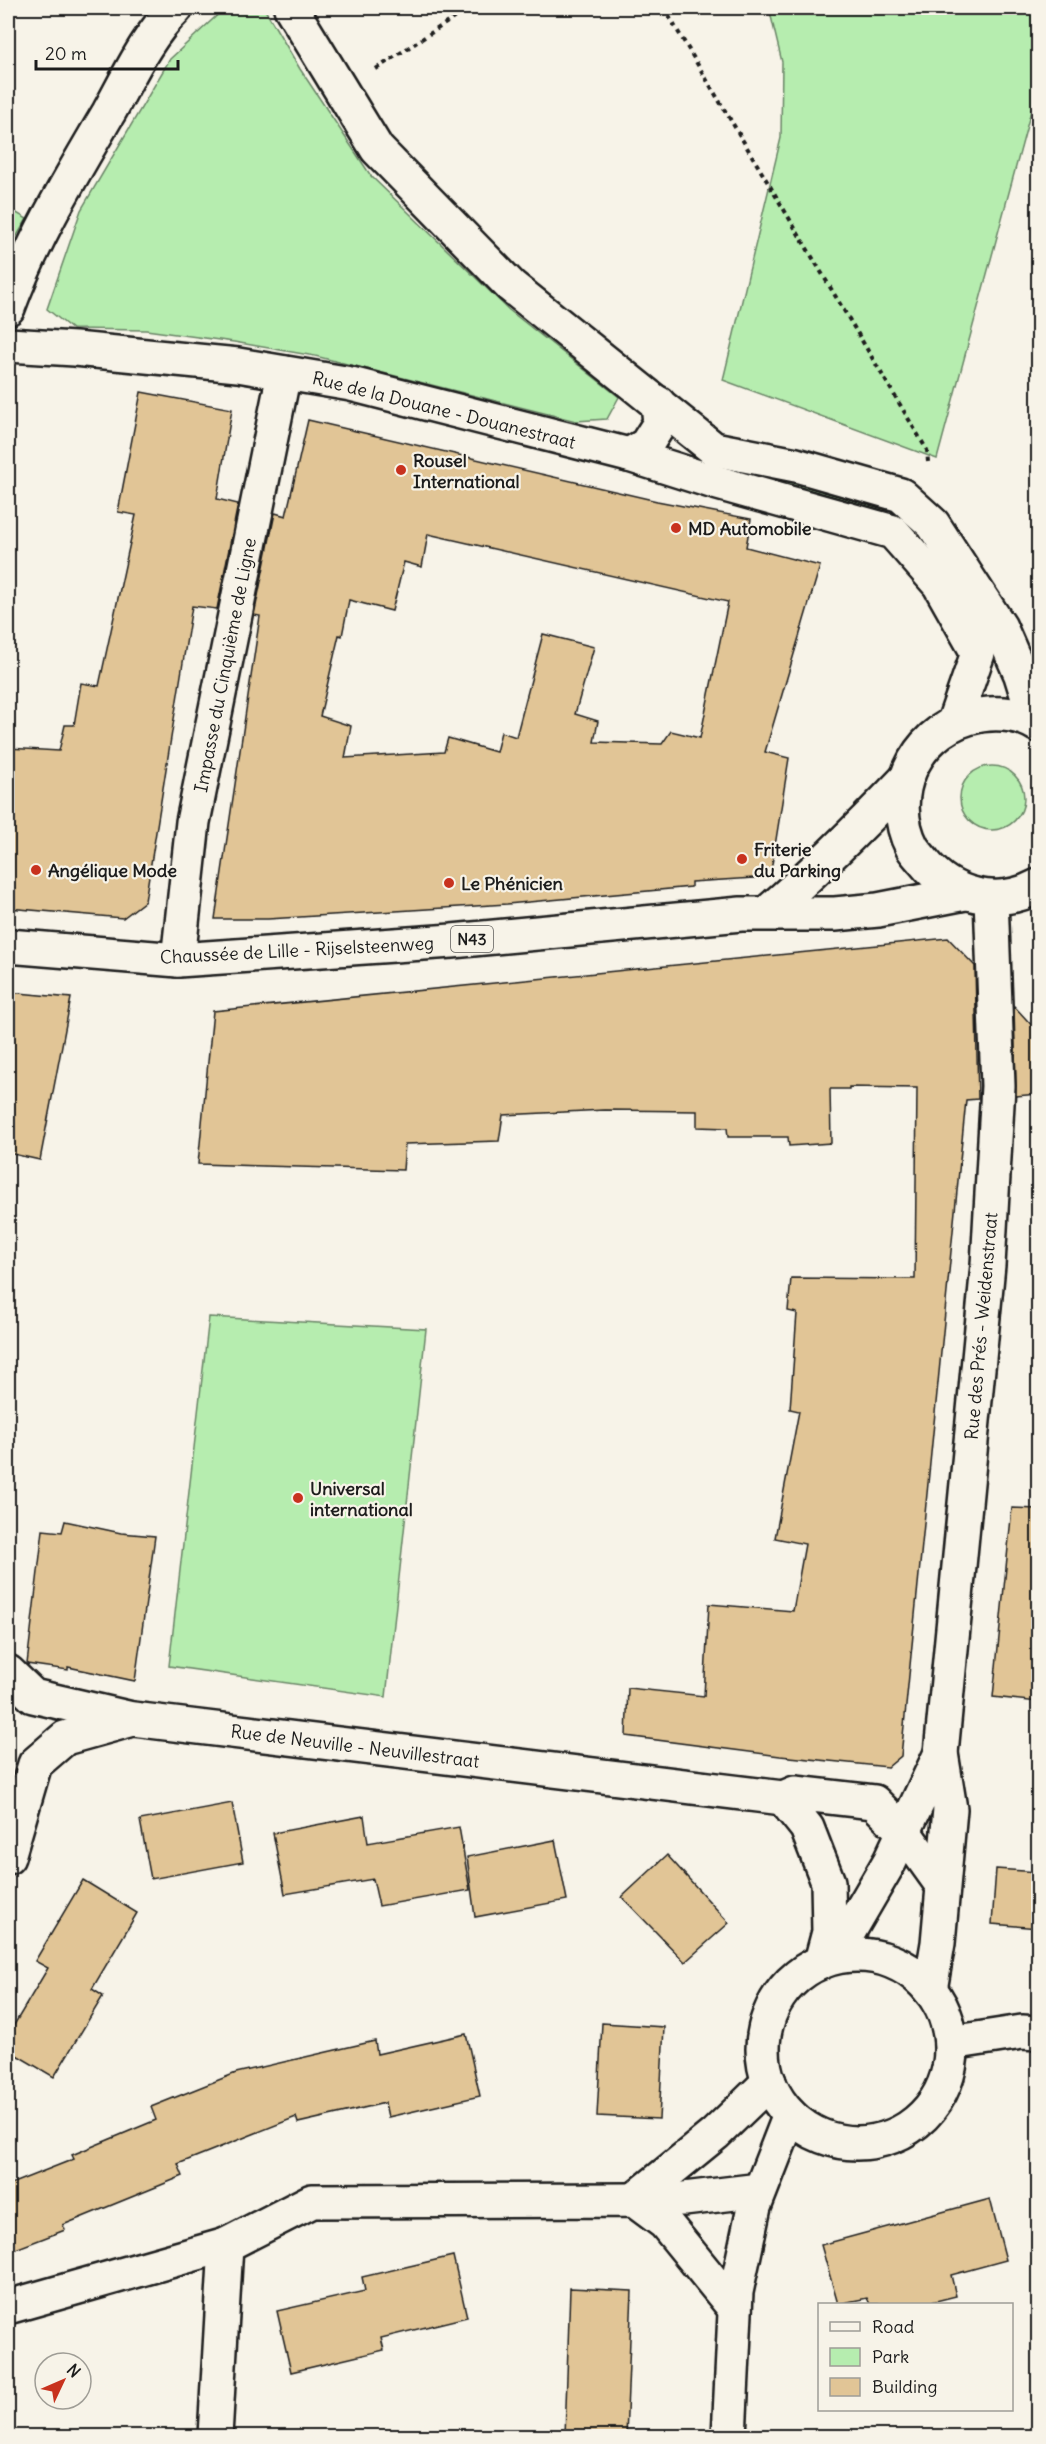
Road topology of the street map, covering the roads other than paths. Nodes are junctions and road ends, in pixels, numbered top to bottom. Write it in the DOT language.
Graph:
graph roads {
  1 [pos="176,8"];
  2 [pos="291,8"];
  3 [pos="8,308"];
  4 [pos="8,345"];
  5 [pos="284,373"];
  6 [pos="658,403"];
  7 [pos="629,455"];
  8 [pos="1030,671"];
  9 [pos="968,718"];
  10 [pos="1037,724"];
  11 [pos="906,778"];
  12 [pos="1038,886"];
  13 [pos="978,895"];
  14 [pos="766,913"];
  15 [pos="8,946"];
  16 [pos="178,960"];
  17 [pos="8,1672"];
  18 [pos="133,1719"];
  19 [pos="941,1753"];
  20 [pos="783,1798"];
  21 [pos="904,1832"];
  22 [pos="8,1857"];
  23 [pos="942,1885"];
  24 [pos="828,1960"];
  25 [pos="930,1990"];
  26 [pos="1038,2033"];
  27 [pos="951,2043"];
  28 [pos="769,2082"];
  29 [pos="790,2115"];
  30 [pos="760,2190"];
  31 [pos="634,2200"];
  32 [pos="226,2245"];
  33 [pos="8,2307"];
  34 [pos="735,2309"];
  35 [pos="215,2436"];
  36 [pos="729,2436"];
  1 -- 3 [label="street"];
  2 -- 6 [label="street"];
  4 -- 5 [label="street, Rue de la Douane - Douanestraat"];
  5 -- 7 [label="street, Rue de la Douane - Douanestraat"];
  5 -- 16 [label="street, Impasse du Cinquième de Ligne"];
  6 -- 7 [label="street"];
  6 -- 8 [label="street"];
  7 -- 9 [label="street, Rue de la Douane - Douanestraat"];
  8 -- 9 [label="street"];
  8 -- 10 [label="street"];
  9 -- 10 [label="street"];
  9 -- 11 [label="street"];
  11 -- 13 [label="street"];
  11 -- 14 [label="street"];
  12 -- 13 [label="street, N43"];
  13 -- 14 [label="street, Chaussée de Lille - Rijselsteenweg / N43"];
  13 -- 19 [label="street, Rue des Prés - Weidenstraat"];
  14 -- 16 [label="street, Chaussée de Lille - Rijselsteenweg / N43"];
  15 -- 16 [label="street, Chaussée de Lille - Rijselsteenweg / N43"];
  17 -- 18 [label="street"];
  18 -- 20 [label="street, Rue de Neuville - Neuvillestraat"];
  18 -- 22 [label="street, Rue de Neuville - Neuvillestraat"];
  19 -- 21 [label="street, Rue des Prés - Weidenstraat"];
  19 -- 23 [label="street, Rue des Prés - Weidenstraat"];
  20 -- 21 [label="street, Rue de Neuville - Neuvillestraat"];
  20 -- 24 [label="street"];
  21 -- 23 [label="street, Rue de Neuville - Neuvillestraat"];
  21 -- 24 [label="street, Rue des Prés - Weidenstraat"];
  23 -- 25 [label="street, Rue des Prés - Weidenstraat"];
  24 -- 25 [label="street, Rue des Prés - Weidenstraat"];
  24 -- 28 [label="street, Rue des Prés - Weidenstraat"];
  25 -- 27 [label="street, Rue des Prés - Weidenstraat"];
  26 -- 27 [label="street"];
  27 -- 29 [label="street, Rue des Prés - Weidenstraat"];
  28 -- 29 [label="street, Rue des Prés - Weidenstraat"];
  28 -- 31 [label="street"];
  29 -- 30 [label="street"];
  30 -- 31 [label="street"];
  30 -- 34 [label="street"];
  31 -- 32 [label="street"];
  31 -- 34 [label="street"];
  32 -- 33 [label="street"];
  32 -- 35 [label="street"];
  34 -- 36 [label="street"];
}
